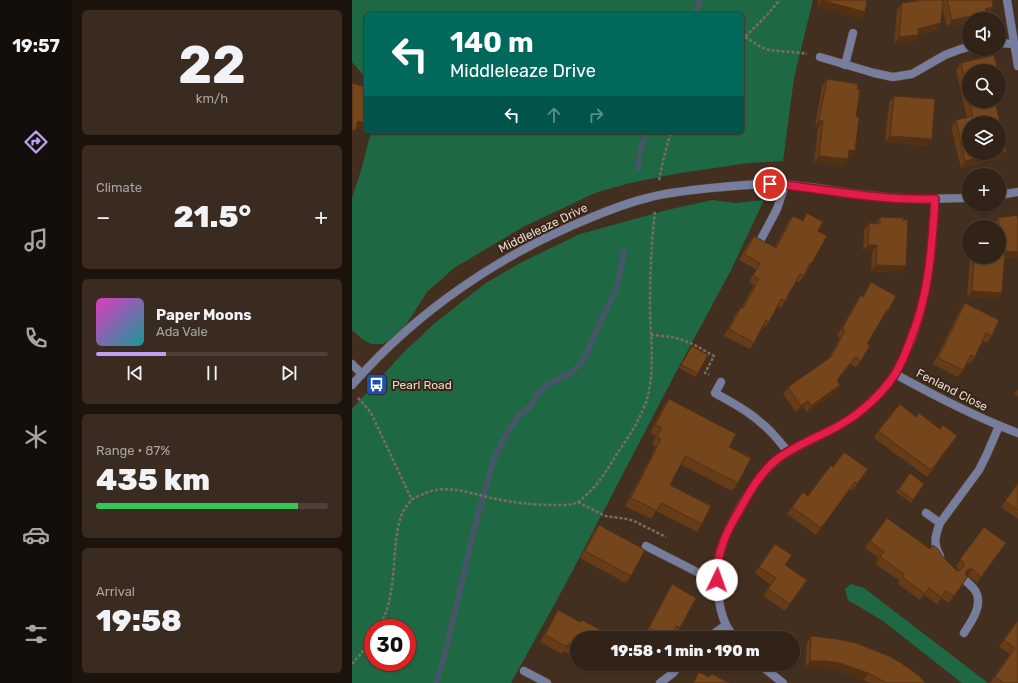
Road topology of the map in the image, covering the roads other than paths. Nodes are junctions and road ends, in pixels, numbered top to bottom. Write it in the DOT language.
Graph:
graph roads {
  1 [pos="1007,0"];
  2 [pos="853,33"];
  3 [pos="1006,43"];
  4 [pos="1014,44"];
  5 [pos="962,49"];
  6 [pos="820,58"];
  7 [pos="845,65"];
  8 [pos="1018,66"];
  9 [pos="785,185"];
  10 [pos="1018,192"];
  11 [pos="1006,194"];
  12 [pos="962,198"];
  13 [pos="935,199"];
  14 [pos="760,241"];
  15 [pos="352,364"];
  16 [pos="362,374"];
  17 [pos="895,374"];
  18 [pos="721,382"];
  19 [pos="352,385"];
  20 [pos="999,426"];
  21 [pos="1018,433"];
  22 [pos="788,452"];
  23 [pos="926,513"];
  24 [pos="940,523"];
  25 [pos="646,546"];
  26 [pos="945,564"];
  27 [pos="717,580"];
  28 [pos="966,581"];
  29 [pos="726,625"];
  30 [pos="718,631"];
  31 [pos="730,631"];
  32 [pos="964,633"];
  33 [pos="675,671"];
  34 [pos="768,671"];
  35 [pos="524,672"];
  36 [pos="547,683"];
  37 [pos="660,683"];
  38 [pos="783,683"];
  1 -- 4 [label="street"];
  2 -- 7 [label="street"];
  3 -- 4 [label="street"];
  4 -- 8 [label="street"];
  5 -- 7 [label="street"];
  6 -- 7 [label="street"];
  9 -- 13 [label="street, Middleleaze Drive"];
  9 -- 14 [label="street"];
  9 -- 16 [label="street, Middleleaze Drive"];
  10 -- 11 [label="street"];
  12 -- 13 [label="street, Middleleaze Drive"];
  13 -- 17 [label="street"];
  15 -- 16 [label="street"];
  16 -- 19 [label="street, Middleleaze Drive"];
  17 -- 20 [label="street, Fenland Close"];
  17 -- 22 [label="street"];
  18 -- 22 [label="street"];
  20 -- 21 [label="street, Fenland Close"];
  20 -- 24 [label="street"];
  22 -- 27 [label="street"];
  23 -- 24 [label="street"];
  24 -- 26 [label="street"];
  25 -- 27 [label="street"];
  27 -- 29 [label="street"];
  28 -- 32 [label="street"];
  29 -- 30 [label="street"];
  29 -- 31 [label="street"];
  33 -- 37 [label="street"];
  34 -- 38 [label="street"];
  35 -- 36 [label="street"];
}
